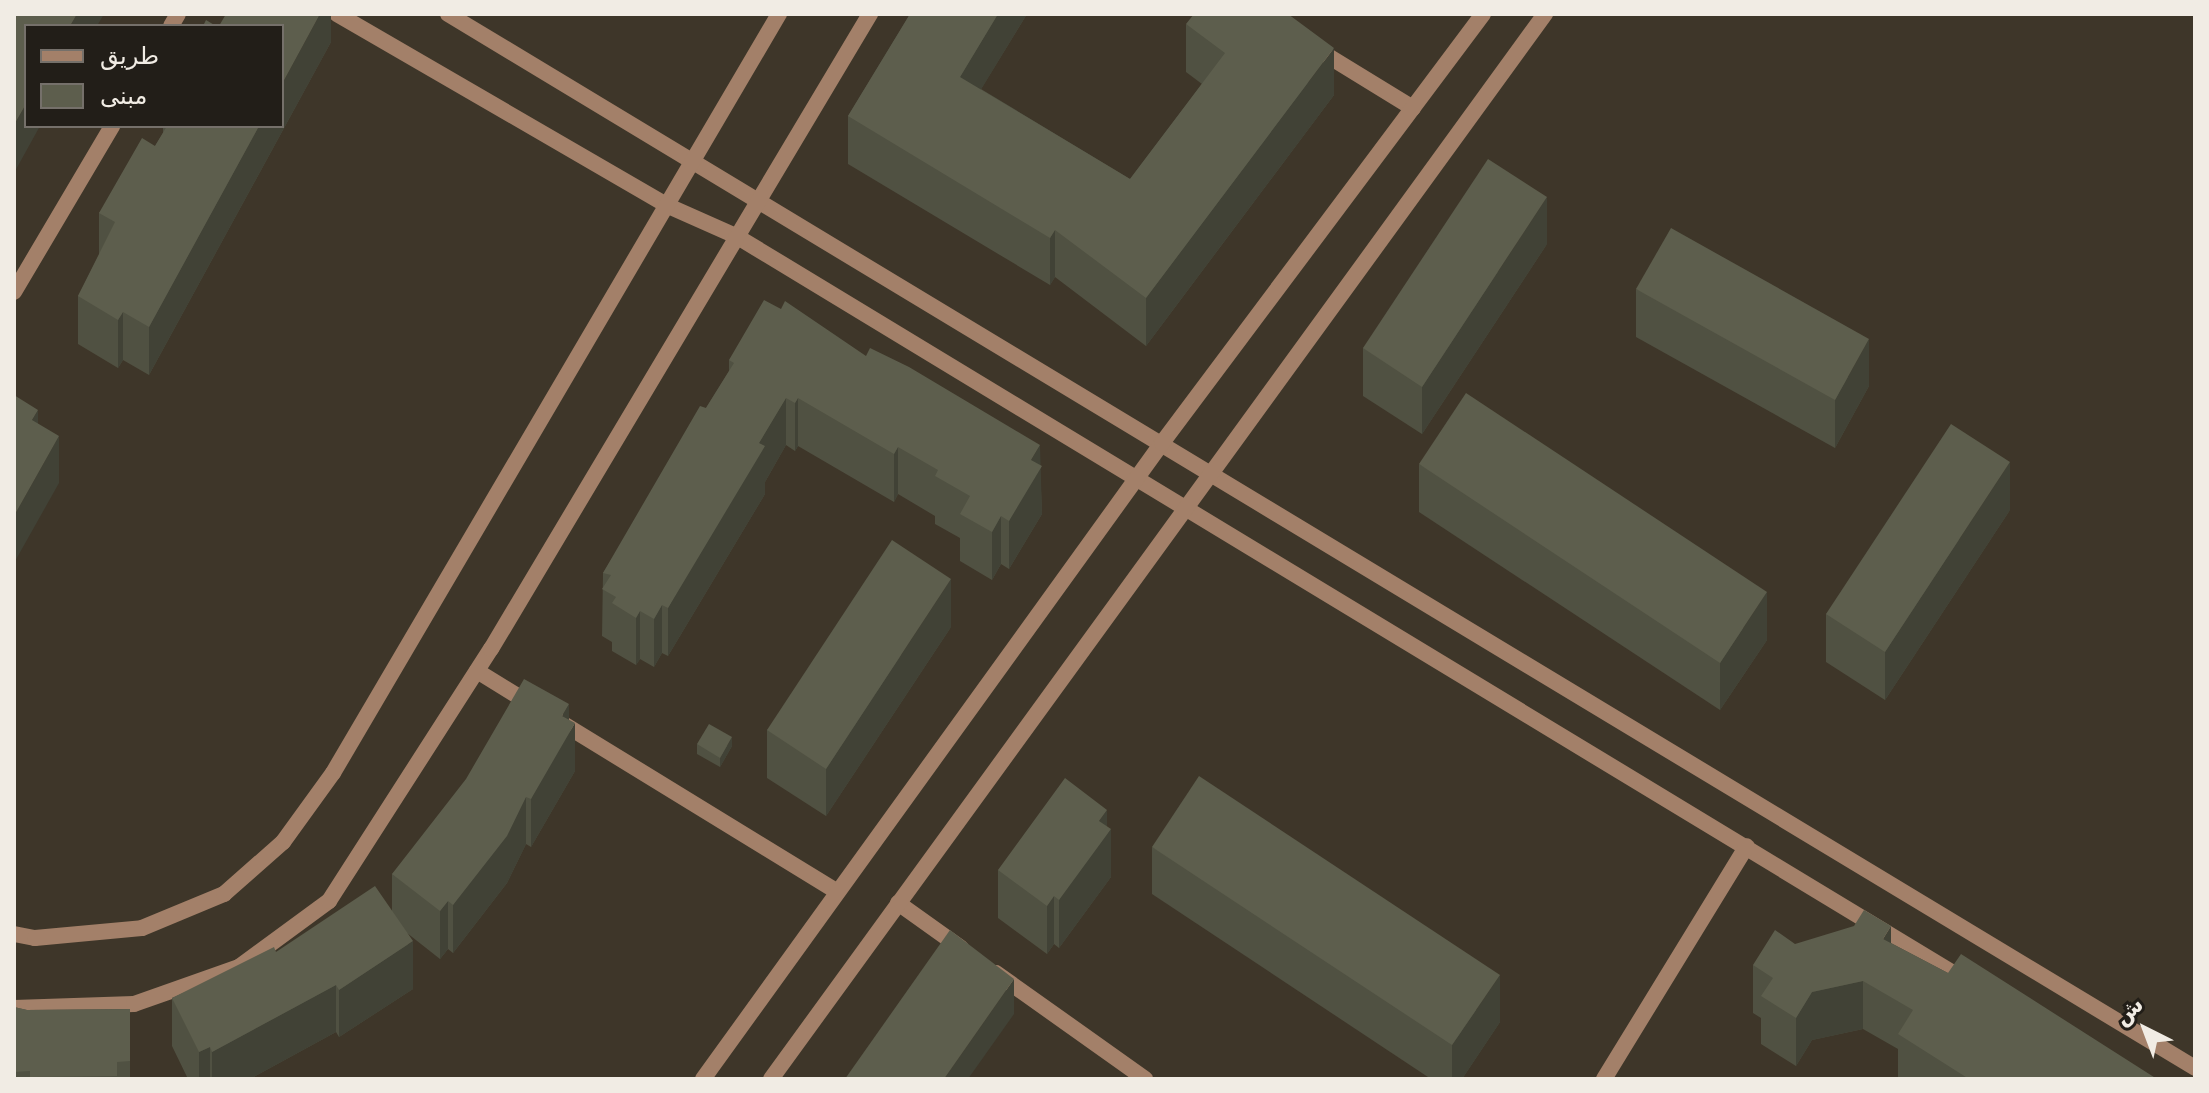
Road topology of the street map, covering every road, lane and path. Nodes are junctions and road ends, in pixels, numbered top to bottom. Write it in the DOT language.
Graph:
graph roads {
  1 [pos="337,14"];
  2 [pos="448,14"];
  3 [pos="779,14"];
  4 [pos="870,14"];
  5 [pos="1483,14"];
  6 [pos="1545,14"];
  7 [pos="1298,38"];
  8 [pos="1413,108"];
  9 [pos="111,128"];
  10 [pos="692,160"];
  11 [pos="759,198"];
  12 [pos="666,205"];
  13 [pos="736,236"];
  14 [pos="14,292"];
  15 [pos="1162,443"];
  16 [pos="1211,473"];
  17 [pos="1138,477"];
  18 [pos="1186,507"];
  19 [pos="477,671"];
  20 [pos="1747,846"];
  21 [pos="838,892"];
  22 [pos="898,903"];
  23 [pos="14,934"];
  24 [pos="1976,987"];
  25 [pos="14,1008"];
  26 [pos="2195,1068"];
  27 [pos="703,1079"];
  28 [pos="771,1079"];
  29 [pos="1145,1079"];
  30 [pos="1604,1079"];
  1 -- 12 [label="street"];
  2 -- 10 [label="street"];
  3 -- 10 [label="street"];
  4 -- 11 [label="street"];
  5 -- 8 [label="street"];
  6 -- 16 [label="street"];
  7 -- 8 [label="street"];
  8 -- 15 [label="street"];
  9 -- 14 [label="street"];
  10 -- 11 [label="street"];
  10 -- 12 [label="street"];
  11 -- 13 [label="street"];
  11 -- 15 [label="street"];
  12 -- 13 [label="street"];
  12 -- 23 [label="street"];
  13 -- 17 [label="street"];
  13 -- 19 [label="street"];
  15 -- 16 [label="street"];
  15 -- 17 [label="street"];
  16 -- 18 [label="street"];
  16 -- 26 [label="street"];
  17 -- 18 [label="street"];
  17 -- 21 [label="street"];
  18 -- 20 [label="street"];
  18 -- 22 [label="street"];
  19 -- 21 [label="street"];
  19 -- 25 [label="street"];
  20 -- 24 [label="street"];
  20 -- 30 [label="street"];
  21 -- 27 [label="street"];
  22 -- 28 [label="street"];
  22 -- 29 [label="street"];
}
